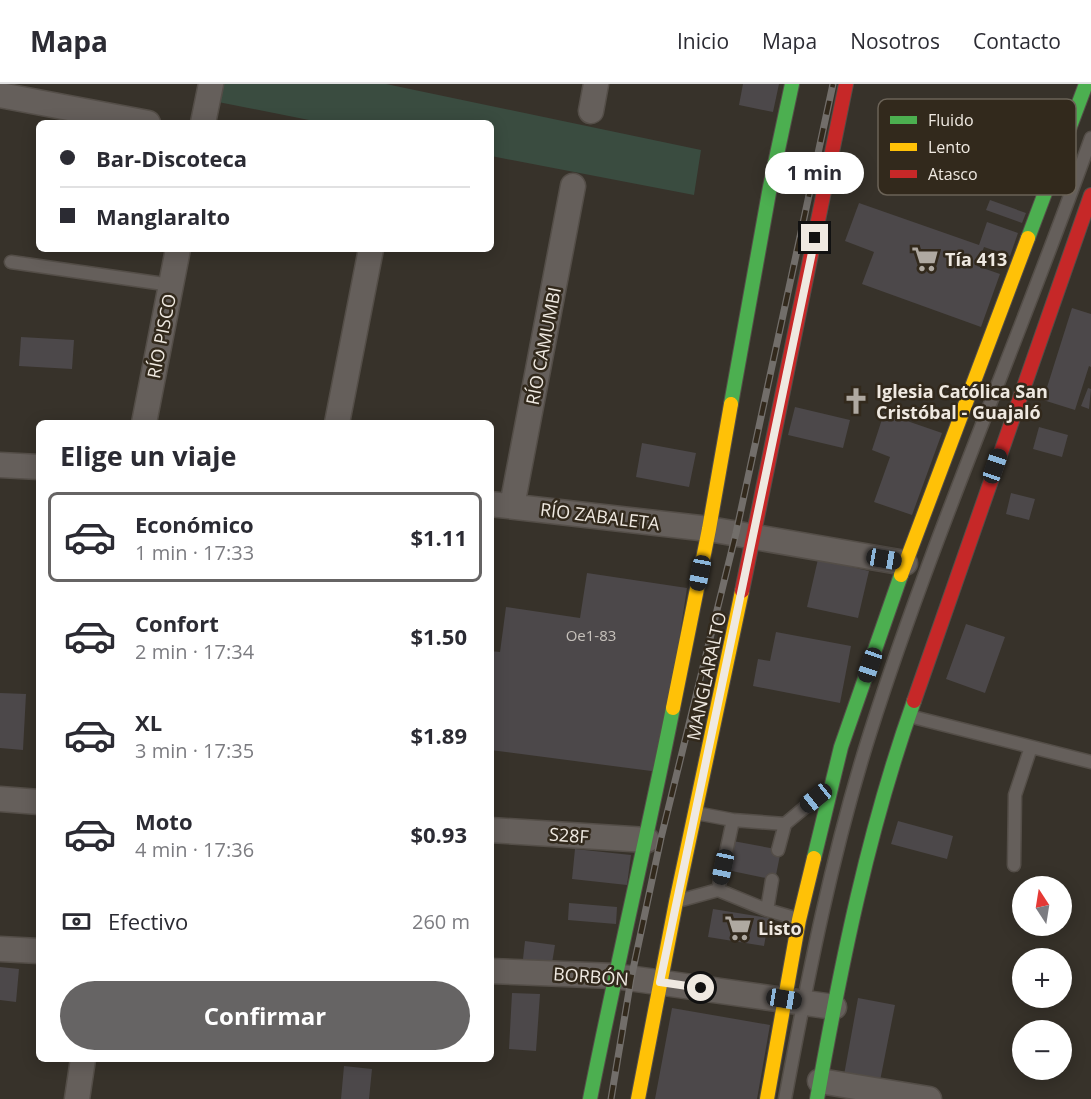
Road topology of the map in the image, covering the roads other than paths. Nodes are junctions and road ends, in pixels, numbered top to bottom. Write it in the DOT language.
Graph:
graph roads {
  1 [pos="211,84"];
  2 [pos="596,84"];
  3 [pos="792,84"];
  4 [pos="846,84"];
  5 [pos="1086,84"];
  6 [pos="0,95"];
  7 [pos="1076,110"];
  8 [pos="591,111"];
  9 [pos="132,120"];
  10 [pos="204,120"];
  11 [pos="1091,138"];
  12 [pos="1076,178"];
  13 [pos="1091,180"];
  14 [pos="573,186"];
  15 [pos="1044,195"];
  16 [pos="1069,195"];
  17 [pos="1091,195"];
  18 [pos="177,252"];
  19 [pos="370,252"];
  20 [pos="11,262"];
  21 [pos="171,285"];
  22 [pos="145,420"];
  23 [pos="338,420"];
  24 [pos="0,465"];
  25 [pos="36,467"];
  26 [pos="501,505"];
  27 [pos="709,529"];
  28 [pos="754,536"];
  29 [pos="905,563"];
  30 [pos="940,587"];
  31 [pos="907,715"];
  32 [pos="1031,747"];
  33 [pos="1091,762"];
  34 [pos="832,785"];
  35 [pos="0,799"];
  36 [pos="36,802"];
  37 [pos="695,813"];
  38 [pos="733,820"];
  39 [pos="784,824"];
  40 [pos="494,830"];
  41 [pos="647,840"];
  42 [pos="778,850"];
  43 [pos="1014,865"];
  44 [pos="772,880"];
  45 [pos="718,890"];
  46 [pos="675,902"];
  47 [pos="767,910"];
  48 [pos="799,920"];
  49 [pos="0,949"];
  50 [pos="36,951"];
  51 [pos="494,971"];
  52 [pos="614,976"];
  53 [pos="660,982"];
  54 [pos="813,1004"];
  55 [pos="82,1062"];
  56 [pos="819,1090"];
  57 [pos="76,1099"];
  58 [pos="590,1099"];
  59 [pos="638,1099"];
  60 [pos="767,1099"];
  61 [pos="785,1099"];
  62 [pos="929,1099"];
  1 -- 10 [label="street"];
  2 -- 8 [label="street"];
  3 -- 27 [label="main road, MANGLARALTO"];
  4 -- 28 [label="main road, MANGLARALTO"];
  5 -- 7 [label="main road"];
  6 -- 9 [label="street"];
  11 -- 12 [label="lane"];
  13 -- 30 [label="lane"];
  14 -- 26 [label="street, RÍO CAMUMBI"];
  15 -- 29 [label="main road"];
  16 -- 54 [label="lane"];
  17 -- 31 [label="main road"];
  18 -- 21 [label="street, RÍO PISCO"];
  19 -- 23 [label="street"];
  20 -- 21 [label="lane"];
  21 -- 22 [label="street, RÍO PISCO"];
  24 -- 25 [label="street"];
  26 -- 27 [label="street, RÍO ZABALETA"];
  27 -- 28 [label="street, RÍO ZABALETA"];
  27 -- 41 [label="main road, MANGLARALTO"];
  28 -- 29 [label="street, RÍO ZABALETA"];
  28 -- 37 [label="main road, MANGLARALTO"];
  29 -- 34 [label="main road"];
  31 -- 32 [label="lane"];
  31 -- 54 [label="main road"];
  32 -- 33 [label="lane"];
  32 -- 43 [label="lane"];
  34 -- 39 [label="lane"];
  34 -- 48 [label="main road"];
  35 -- 36 [label="street"];
  37 -- 38 [label="lane"];
  37 -- 46 [label="main road, MANGLARALTO"];
  38 -- 39 [label="lane"];
  38 -- 45 [label="lane"];
  39 -- 42 [label="lane"];
  40 -- 41 [label="street, S28F"];
  41 -- 52 [label="main road, MANGLARALTO"];
  44 -- 47 [label="lane"];
  45 -- 46 [label="lane"];
  45 -- 47 [label="lane"];
  46 -- 53 [label="main road, MANGLARALTO"];
  47 -- 48 [label="lane"];
  48 -- 54 [label="main road"];
  49 -- 50 [label="street"];
  51 -- 52 [label="street, BORBÓN"];
  52 -- 53 [label="street, BORBÓN"];
  52 -- 58 [label="main road, MANGLARALTO"];
  53 -- 54 [label="street, BORBÓN"];
  53 -- 59 [label="main road, MANGLARALTO"];
  54 -- 56 [label="main road"];
  54 -- 60 [label="main road"];
  54 -- 61 [label="lane"];
  55 -- 57 [label="street"];
  56 -- 62 [label="street"];
}
